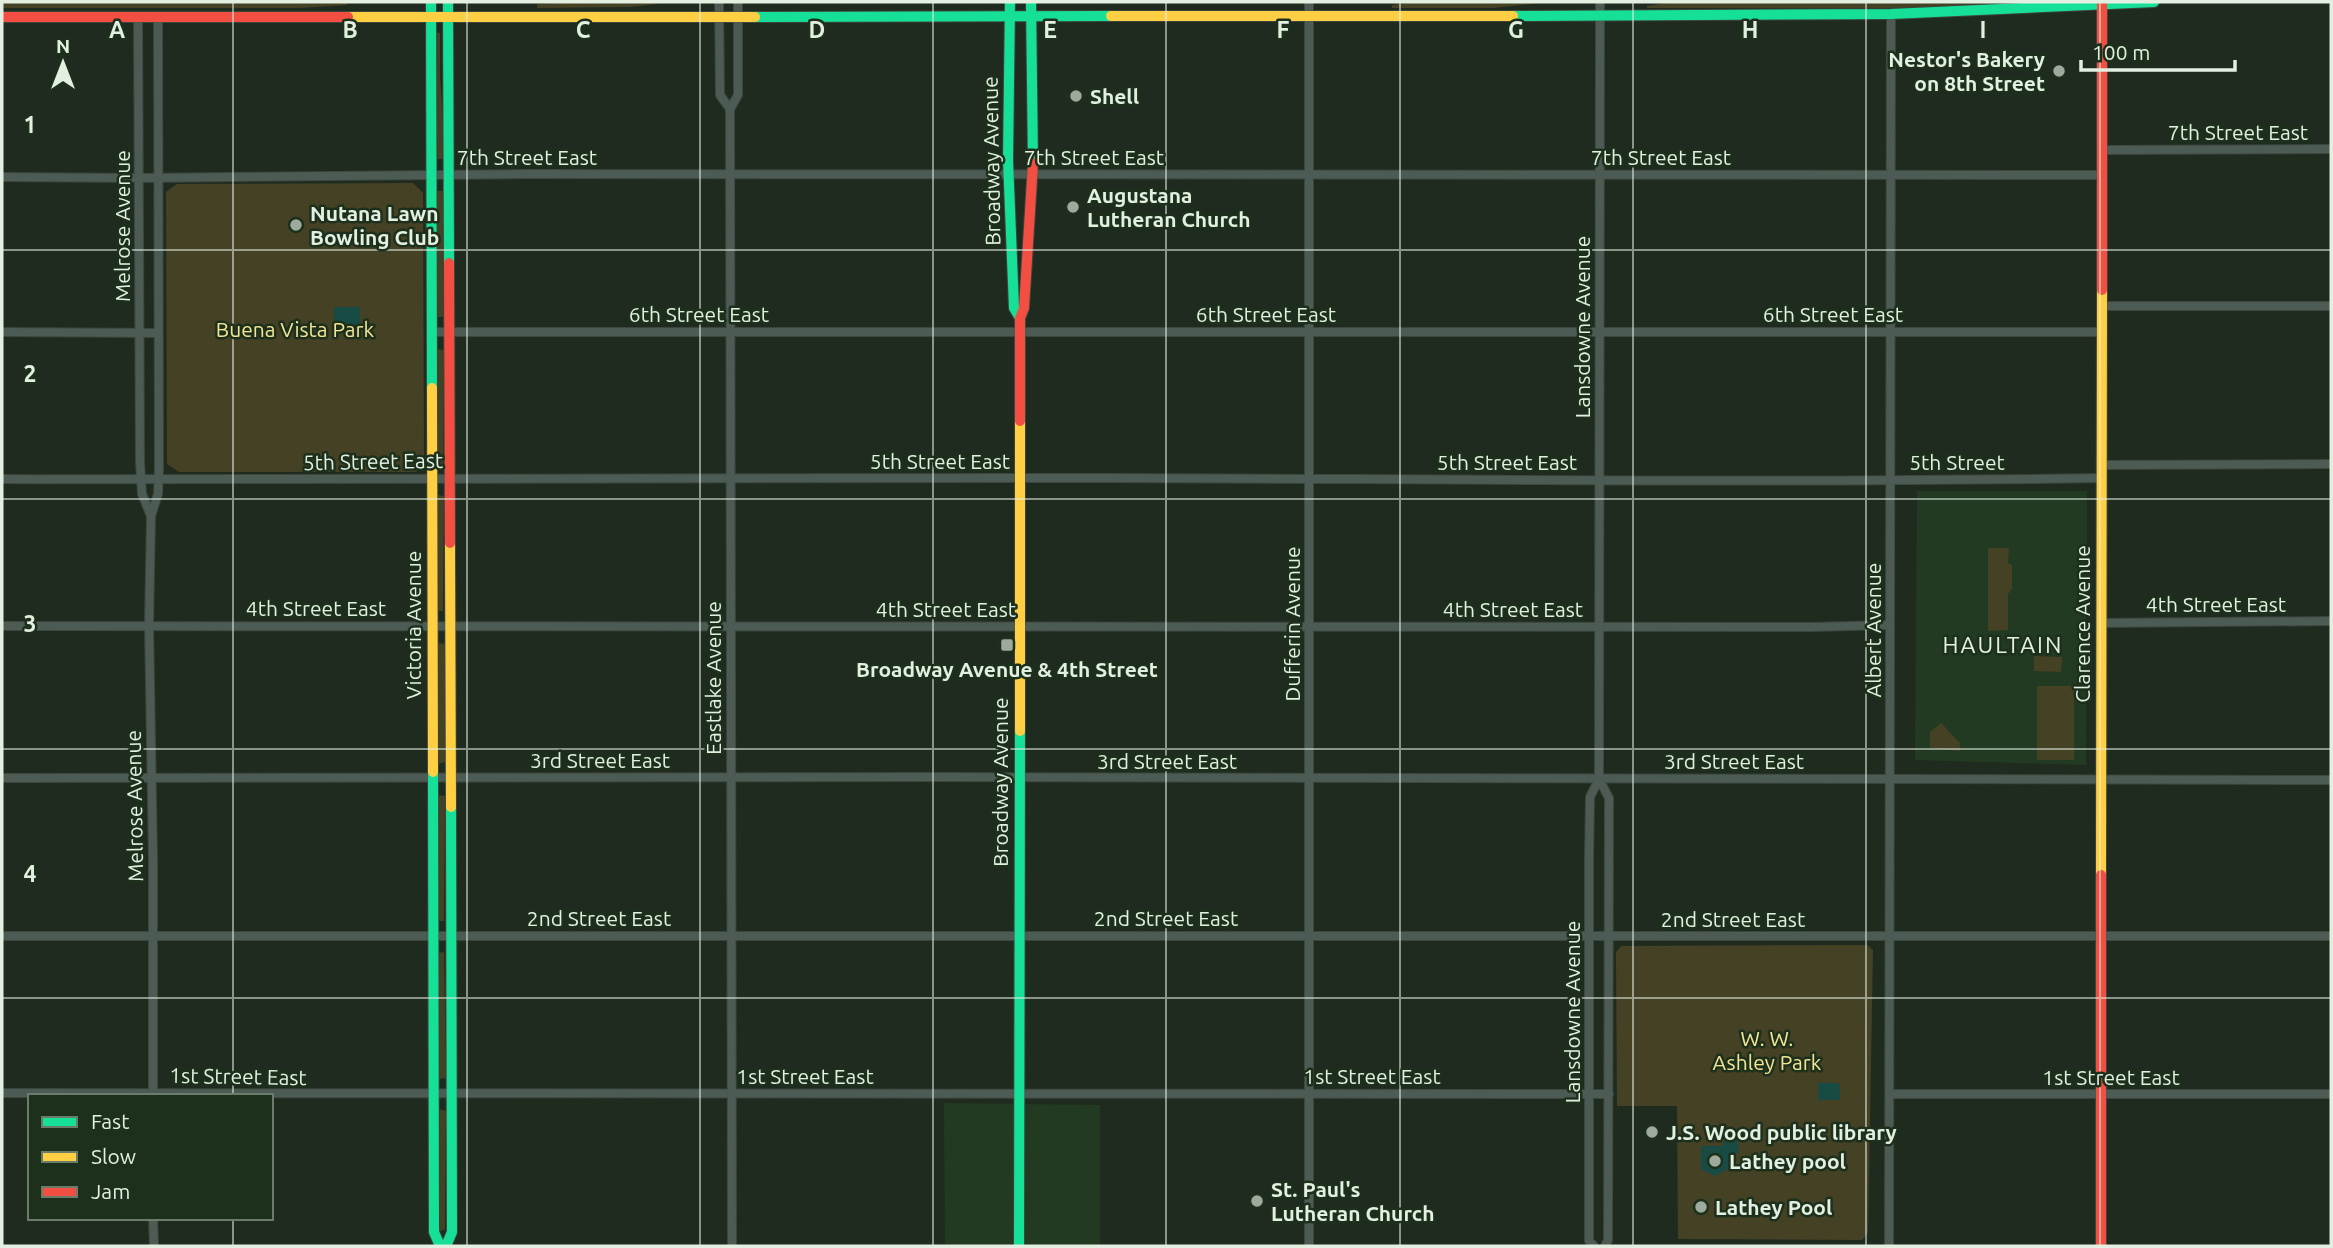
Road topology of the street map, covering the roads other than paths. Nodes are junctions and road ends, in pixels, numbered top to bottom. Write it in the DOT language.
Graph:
graph roads {
  1 [pos="431,2"];
  2 [pos="448,2"];
  3 [pos="719,2"];
  4 [pos="738,2"];
  5 [pos="1010,2"];
  6 [pos="1031,2"];
  7 [pos="1309,2"];
  8 [pos="1600,2"];
  9 [pos="2154,2"];
  10 [pos="2102,3"];
  11 [pos="1891,14"];
  12 [pos="1031,16"];
  13 [pos="1309,16"];
  14 [pos="1600,16"];
  15 [pos="2,17"];
  16 [pos="138,17"];
  17 [pos="429,17"];
  18 [pos="448,17"];
  19 [pos="720,17"];
  20 [pos="738,17"];
  21 [pos="1009,17"];
  22 [pos="158,18"];
  23 [pos="730,109"];
  24 [pos="2331,149"];
  25 [pos="2103,150"];
  26 [pos="1310,173"];
  27 [pos="1033,174"];
  28 [pos="1599,174"];
  29 [pos="430,175"];
  30 [pos="448,175"];
  31 [pos="730,175"];
  32 [pos="1009,175"];
  33 [pos="2102,175"];
  34 [pos="1891,176"];
  35 [pos="2,177"];
  36 [pos="158,177"];
  37 [pos="140,178"];
  38 [pos="2102,306"];
  39 [pos="2331,306"];
  40 [pos="1020,318"];
  41 [pos="449,331"];
  42 [pos="730,331"];
  43 [pos="1020,331"];
  44 [pos="1310,331"];
  45 [pos="2,332"];
  46 [pos="431,332"];
  47 [pos="1600,332"];
  48 [pos="1890,332"];
  49 [pos="2101,332"];
  50 [pos="140,333"];
  51 [pos="158,333"];
  52 [pos="2331,464"];
  53 [pos="2102,465"];
  54 [pos="431,478"];
  55 [pos="449,478"];
  56 [pos="731,478"];
  57 [pos="1019,478"];
  58 [pos="2101,478"];
  59 [pos="2,479"];
  60 [pos="1310,480"];
  61 [pos="1600,480"];
  62 [pos="1813,480"];
  63 [pos="1891,480"];
  64 [pos="141,481"];
  65 [pos="159,481"];
  66 [pos="151,516"];
  67 [pos="2331,621"];
  68 [pos="2101,622"];
  69 [pos="149,625"];
  70 [pos="1890,625"];
  71 [pos="2,626"];
  72 [pos="432,626"];
  73 [pos="450,626"];
  74 [pos="730,626"];
  75 [pos="1019,626"];
  76 [pos="1310,626"];
  77 [pos="1600,626"];
  78 [pos="2,778"];
  79 [pos="432,778"];
  80 [pos="450,778"];
  81 [pos="730,778"];
  82 [pos="1019,778"];
  83 [pos="1890,778"];
  84 [pos="151,779"];
  85 [pos="1310,779"];
  86 [pos="1599,779"];
  87 [pos="2102,779"];
  88 [pos="2331,780"];
  89 [pos="432,935"];
  90 [pos="1309,935"];
  91 [pos="2,936"];
  92 [pos="152,936"];
  93 [pos="451,936"];
  94 [pos="731,936"];
  95 [pos="1018,936"];
  96 [pos="1589,936"];
  97 [pos="1889,936"];
  98 [pos="2331,936"];
  99 [pos="1609,937"];
  100 [pos="2101,937"];
  101 [pos="2,1093"];
  102 [pos="731,1093"];
  103 [pos="1310,1093"];
  104 [pos="1589,1093"];
  105 [pos="153,1094"];
  106 [pos="273,1094"];
  107 [pos="452,1094"];
  108 [pos="1018,1094"];
  109 [pos="1608,1094"];
  110 [pos="1890,1094"];
  111 [pos="2102,1094"];
  112 [pos="2331,1094"];
  113 [pos="433,1095"];
  114 [pos="153,1220"];
  115 [pos="154,1246"];
  116 [pos="440,1246"];
  117 [pos="446,1246"];
  118 [pos="732,1246"];
  119 [pos="1019,1246"];
  120 [pos="1309,1246"];
  121 [pos="1594,1246"];
  122 [pos="1605,1246"];
  123 [pos="1889,1246"];
  124 [pos="2101,1246"];
  1 -- 17 [label="main road, Victoria Avenue"];
  2 -- 18 [label="main road, Victoria Avenue"];
  3 -- 19 [label="street, Eastlake Avenue"];
  4 -- 20 [label="street, Eastlake Avenue"];
  5 -- 21 [label="main road, Broadway Avenue"];
  6 -- 12 [label="main road, Broadway Avenue"];
  7 -- 13 [label="street, Dufferin Avenue"];
  8 -- 14 [label="street, Lansdowne Avenue"];
  9 -- 10 [label="main road"];
  10 -- 11 [label="main road"];
  10 -- 25 [label="main road, Clarence Avenue"];
  11 -- 14 [label="main road"];
  11 -- 34 [label="street, Albert Avenue"];
  12 -- 13 [label="main road"];
  12 -- 21 [label="main road"];
  12 -- 27 [label="main road, Broadway Avenue"];
  13 -- 14 [label="main road"];
  13 -- 26 [label="street, Dufferin Avenue"];
  14 -- 28 [label="street, Lansdowne Avenue"];
  15 -- 16 [label="main road"];
  16 -- 22 [label="main road"];
  16 -- 37 [label="street, Melrose Avenue"];
  17 -- 18 [label="main road"];
  17 -- 22 [label="main road"];
  17 -- 29 [label="main road, Victoria Avenue"];
  18 -- 19 [label="main road"];
  18 -- 30 [label="main road, Victoria Avenue"];
  19 -- 20 [label="main road"];
  19 -- 23 [label="street, Eastlake Avenue"];
  20 -- 21 [label="main road"];
  20 -- 23 [label="street, Eastlake Avenue"];
  21 -- 32 [label="main road, Broadway Avenue"];
  22 -- 36 [label="street, Melrose Avenue"];
  23 -- 31 [label="street, Eastlake Avenue"];
  24 -- 25 [label="street, 7th Street East"];
  25 -- 33 [label="main road, Clarence Avenue"];
  26 -- 27 [label="street, 7th Street East"];
  26 -- 28 [label="street, 7th Street East"];
  26 -- 44 [label="street, Dufferin Avenue"];
  27 -- 32 [label="street, 7th Street East"];
  27 -- 40 [label="main road, Broadway Avenue"];
  28 -- 34 [label="street, 7th Street East"];
  28 -- 47 [label="street, Lansdowne Avenue"];
  29 -- 30 [label="street, 7th Street East"];
  29 -- 36 [label="street, 7th Street East"];
  29 -- 46 [label="main road, Victoria Avenue"];
  30 -- 31 [label="street, 7th Street East"];
  30 -- 41 [label="main road, Victoria Avenue"];
  31 -- 32 [label="street, 7th Street East"];
  31 -- 42 [label="street, Eastlake Avenue"];
  32 -- 40 [label="main road, Broadway Avenue"];
  33 -- 34 [label="street, 7th Street East"];
  33 -- 38 [label="main road, Clarence Avenue"];
  34 -- 48 [label="street, Albert Avenue"];
  35 -- 37 [label="street, 7th Street East"];
  36 -- 37 [label="street, 7th Street East"];
  36 -- 51 [label="street, Melrose Avenue"];
  37 -- 50 [label="street, Melrose Avenue"];
  38 -- 39 [label="street"];
  38 -- 49 [label="main road, Clarence Avenue"];
  40 -- 43 [label="main road, Broadway Avenue"];
  41 -- 42 [label="street, 6th Street East"];
  41 -- 46 [label="street, 6th Street East"];
  41 -- 55 [label="main road, Victoria Avenue"];
  42 -- 43 [label="street, 6th Street East"];
  42 -- 56 [label="street, Eastlake Avenue"];
  43 -- 44 [label="street, 6th Street East"];
  43 -- 57 [label="main road, Broadway Avenue"];
  44 -- 47 [label="street, 6th Street East"];
  44 -- 60 [label="street, Dufferin Avenue"];
  45 -- 50 [label="street"];
  46 -- 54 [label="main road, Victoria Avenue"];
  47 -- 48 [label="street, 6th Street East"];
  47 -- 61 [label="street, Lansdowne Avenue"];
  48 -- 49 [label="street, 6th Street East"];
  48 -- 63 [label="street, Albert Avenue"];
  49 -- 53 [label="main road, Clarence Avenue"];
  50 -- 51 [label="street"];
  50 -- 64 [label="street, Melrose Avenue"];
  51 -- 65 [label="street, Melrose Avenue"];
  52 -- 53 [label="street"];
  53 -- 58 [label="main road, Clarence Avenue"];
  54 -- 55 [label="street, 5th Street East"];
  54 -- 65 [label="street, 5th Street East"];
  54 -- 72 [label="main road, Victoria Avenue"];
  55 -- 56 [label="street, 5th Street East"];
  55 -- 73 [label="main road, Victoria Avenue"];
  56 -- 57 [label="street, 5th Street East"];
  56 -- 74 [label="street, Eastlake Avenue"];
  57 -- 60 [label="street, 5th Street East"];
  57 -- 75 [label="main road, Broadway Avenue"];
  58 -- 63 [label="street, 5th Street"];
  58 -- 68 [label="main road, Clarence Avenue"];
  59 -- 64 [label="street, 5th Street East"];
  60 -- 61 [label="street, 5th Street East"];
  60 -- 76 [label="street, Dufferin Avenue"];
  61 -- 62 [label="street, 5th Street East"];
  61 -- 77 [label="street, Lansdowne Avenue"];
  62 -- 63 [label="street, 5th Street"];
  63 -- 70 [label="street, Albert Avenue"];
  64 -- 65 [label="street, 5th Street East"];
  64 -- 66 [label="street, Melrose Avenue"];
  65 -- 66 [label="street, Melrose Avenue"];
  66 -- 69 [label="street, Melrose Avenue"];
  67 -- 68 [label="street, 4th Street East"];
  68 -- 87 [label="main road, Clarence Avenue"];
  69 -- 71 [label="street, 4th Street East"];
  69 -- 72 [label="street, 4th Street East"];
  69 -- 84 [label="street, Melrose Avenue"];
  70 -- 77 [label="street, 4th Street East"];
  70 -- 83 [label="street, Albert Avenue"];
  72 -- 73 [label="street, 4th Street East"];
  72 -- 79 [label="main road, Victoria Avenue"];
  73 -- 74 [label="street, 4th Street East"];
  73 -- 80 [label="main road, Victoria Avenue"];
  74 -- 75 [label="street, 4th Street East"];
  74 -- 81 [label="street, Eastlake Avenue"];
  75 -- 76 [label="street, 4th Street East"];
  75 -- 82 [label="main road, Broadway Avenue"];
  76 -- 77 [label="street, 4th Street East"];
  76 -- 85 [label="street, Dufferin Avenue"];
  77 -- 86 [label="street, Lansdowne Avenue"];
  78 -- 84 [label="street, 3rd Street East"];
  79 -- 80 [label="street, 3rd Street East"];
  79 -- 84 [label="street, 3rd Street East"];
  79 -- 89 [label="main road, Victoria Avenue"];
  80 -- 81 [label="street, 3rd Street East"];
  80 -- 93 [label="main road, Victoria Avenue"];
  81 -- 82 [label="street, 3rd Street East"];
  81 -- 94 [label="street, Eastlake Avenue"];
  82 -- 85 [label="street, 3rd Street East"];
  82 -- 95 [label="main road, Broadway Avenue"];
  83 -- 86 [label="street, 3rd Street East"];
  83 -- 87 [label="street, 3rd Street East"];
  83 -- 97 [label="street, Albert Avenue"];
  84 -- 92 [label="street, Melrose Avenue"];
  85 -- 86 [label="street, 3rd Street East"];
  85 -- 90 [label="street, Dufferin Avenue"];
  86 -- 96 [label="street, Lansdowne Avenue"];
  86 -- 99 [label="street, Lansdowne Avenue"];
  87 -- 88 [label="street, 3rd Street East"];
  87 -- 100 [label="main road, Clarence Avenue"];
  89 -- 92 [label="street, 2nd Street East"];
  89 -- 93 [label="street, 2nd Street East"];
  89 -- 113 [label="main road, Victoria Avenue"];
  90 -- 95 [label="street, 2nd Street East"];
  90 -- 96 [label="street, 2nd Street East"];
  90 -- 103 [label="street, Dufferin Avenue"];
  91 -- 92 [label="street, 2nd Street East"];
  92 -- 105 [label="street, Melrose Avenue"];
  93 -- 94 [label="street, 2nd Street East"];
  93 -- 107 [label="main road, Victoria Avenue"];
  94 -- 95 [label="street, 2nd Street East"];
  94 -- 102 [label="street, Eastlake Avenue"];
  95 -- 108 [label="main road, Broadway Avenue"];
  96 -- 99 [label="street, 2nd Street East"];
  96 -- 104 [label="street, Lansdowne Avenue"];
  97 -- 99 [label="street, 2nd Street East"];
  97 -- 100 [label="street, 2nd Street East"];
  97 -- 110 [label="street, Albert Avenue"];
  98 -- 100 [label="street, 2nd Street East"];
  99 -- 109 [label="street, Lansdowne Avenue"];
  100 -- 111 [label="main road, Clarence Avenue"];
  101 -- 105 [label="street, 1st Street East"];
  102 -- 107 [label="street, 1st Street East"];
  102 -- 108 [label="street, 1st Street East"];
  102 -- 118 [label="street, Eastlake Avenue"];
  103 -- 104 [label="street, 1st Street East"];
  103 -- 108 [label="street, 1st Street East"];
  103 -- 120 [label="street, Dufferin Avenue"];
  104 -- 109 [label="street, 1st Street East"];
  104 -- 121 [label="street, Lansdowne Avenue"];
  106 -- 113 [label="street, 1st Street East"];
  107 -- 113 [label="street, 1st Street East"];
  107 -- 117 [label="main road, Victoria Avenue"];
  108 -- 119 [label="main road, Broadway Avenue"];
  109 -- 122 [label="street, Lansdowne Avenue"];
  110 -- 111 [label="street, 1st Street East"];
  110 -- 123 [label="street, Albert Avenue"];
  111 -- 112 [label="street, 1st Street East"];
  111 -- 124 [label="main road, Clarence Avenue"];
  113 -- 116 [label="main road, Victoria Avenue"];
  114 -- 115 [label="street"];
}
